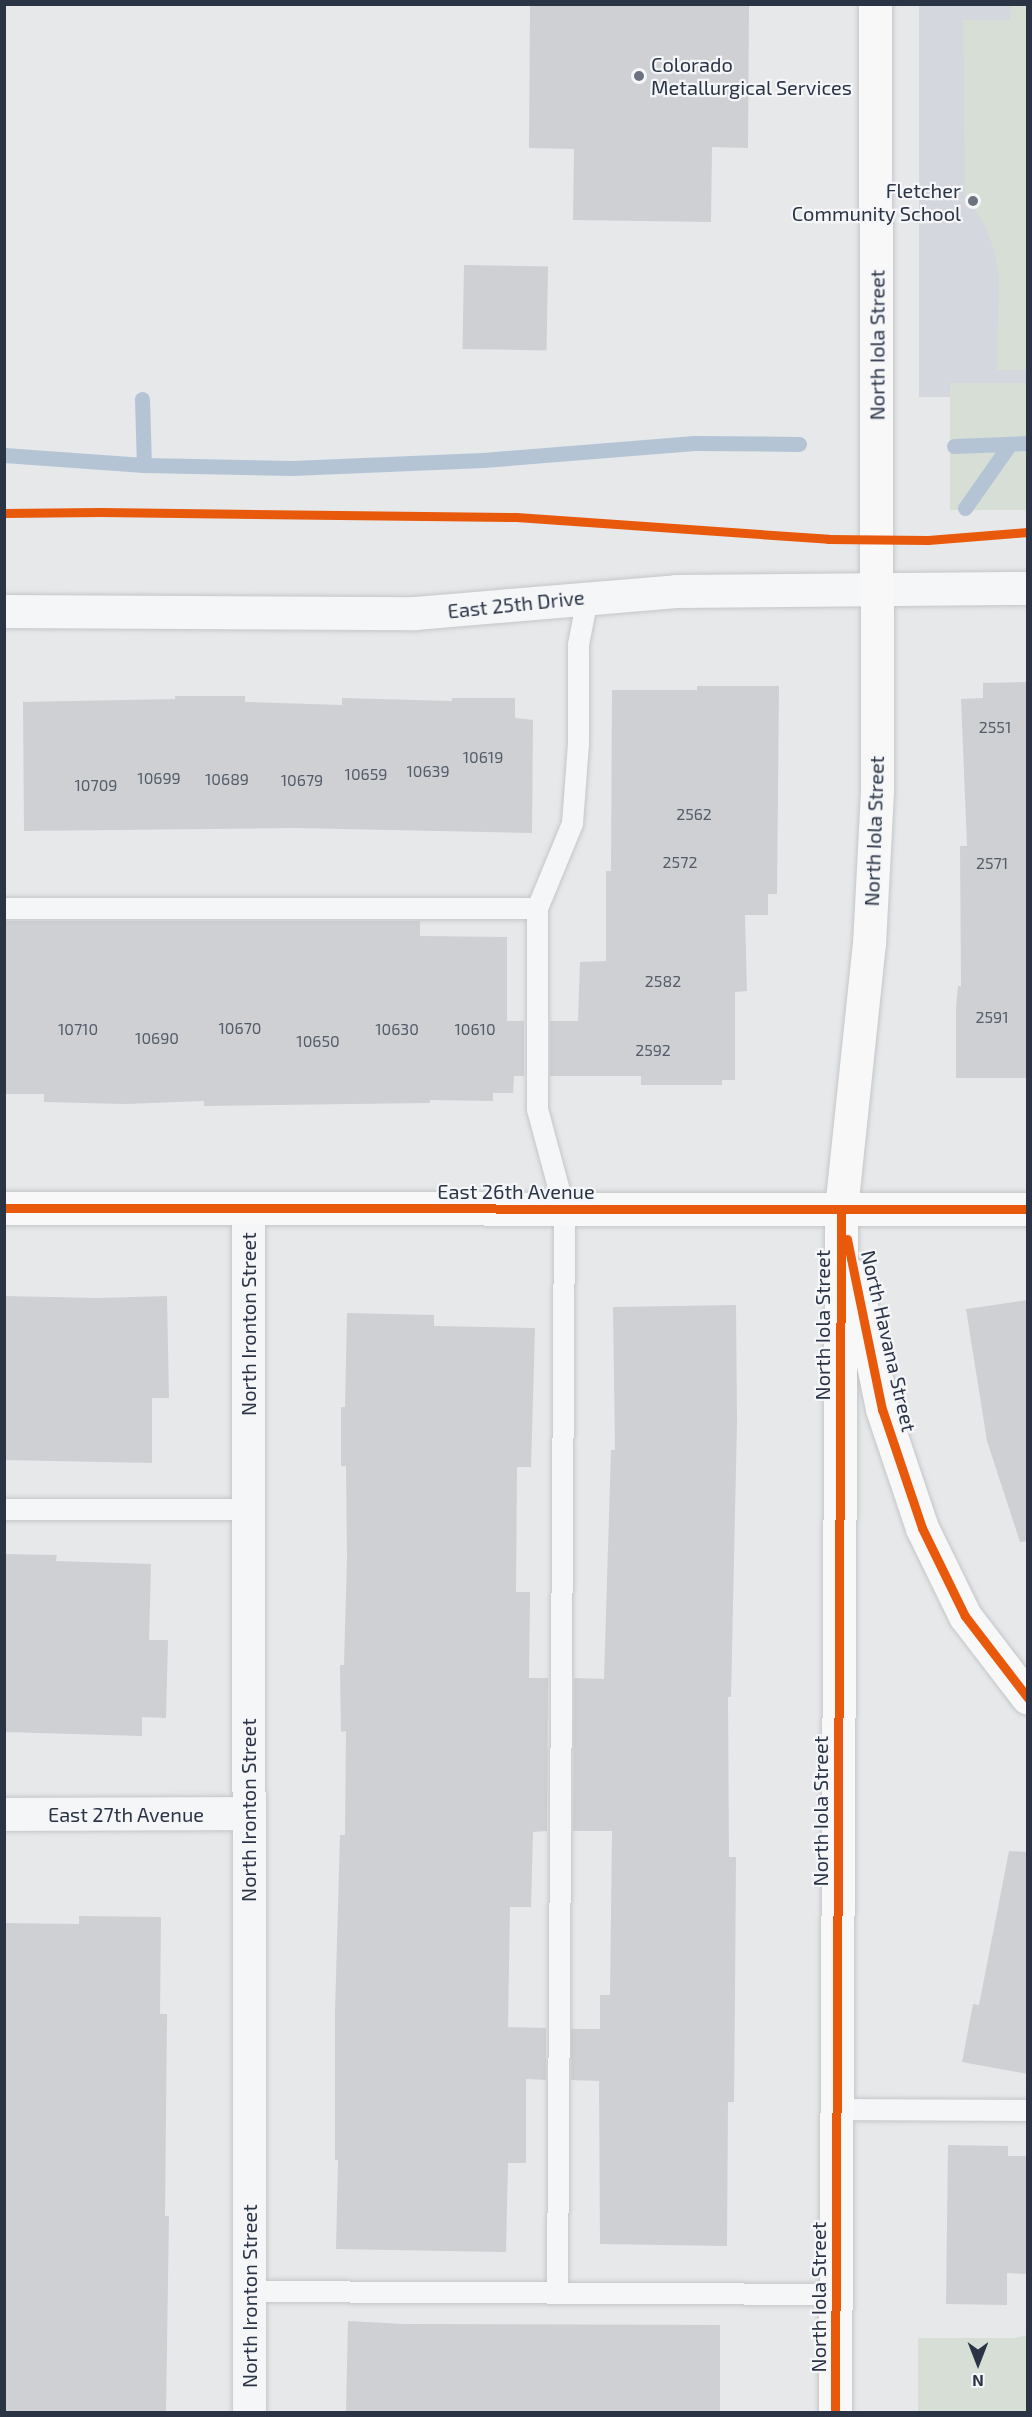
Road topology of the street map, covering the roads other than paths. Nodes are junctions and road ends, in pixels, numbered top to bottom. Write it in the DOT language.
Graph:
graph roads {
  1 [pos="875,4"];
  2 [pos="1028,588"];
  3 [pos="878,589"];
  4 [pos="587,598"];
  5 [pos="4,611"];
  6 [pos="4,908"];
  7 [pos="537,908"];
  8 [pos="4,1208"];
  9 [pos="248,1208"];
  10 [pos="564,1209"];
  11 [pos="841,1209"];
  12 [pos="1028,1209"];
  13 [pos="4,1509"];
  14 [pos="248,1509"];
  15 [pos="1028,1698"];
  16 [pos="248,1813"];
  17 [pos="4,1814"];
  18 [pos="837,2109"];
  19 [pos="1028,2110"];
  20 [pos="249,2291"];
  21 [pos="557,2293"];
  22 [pos="836,2294"];
  23 [pos="249,2412"];
  24 [pos="835,2412"];
  1 -- 3 [label="street, North Iola Street"];
  2 -- 3 [label="street, East 25th Drive"];
  3 -- 4 [label="street, East 25th Drive"];
  3 -- 11 [label="street, North Iola Street"];
  4 -- 5 [label="street, East 25th Drive"];
  4 -- 7 [label="lane"];
  6 -- 7 [label="lane"];
  7 -- 10 [label="lane"];
  8 -- 9 [label="street, East 26th Avenue"];
  9 -- 10 [label="street, East 26th Avenue"];
  9 -- 14 [label="street, North Ironton Street"];
  10 -- 11 [label="street, East 26th Avenue"];
  10 -- 21 [label="lane"];
  11 -- 12 [label="street, East 26th Avenue"];
  11 -- 15 [label="street, North Havana Street"];
  11 -- 18 [label="street, North Iola Street"];
  13 -- 14 [label="lane"];
  14 -- 16 [label="street, North Ironton Street"];
  16 -- 17 [label="street, East 27th Avenue"];
  16 -- 20 [label="street, North Ironton Street"];
  18 -- 19 [label="lane"];
  18 -- 22 [label="street, North Iola Street"];
  20 -- 21 [label="lane"];
  20 -- 23 [label="street, North Ironton Street"];
  21 -- 22 [label="lane"];
  22 -- 24 [label="street, North Iola Street"];
}
